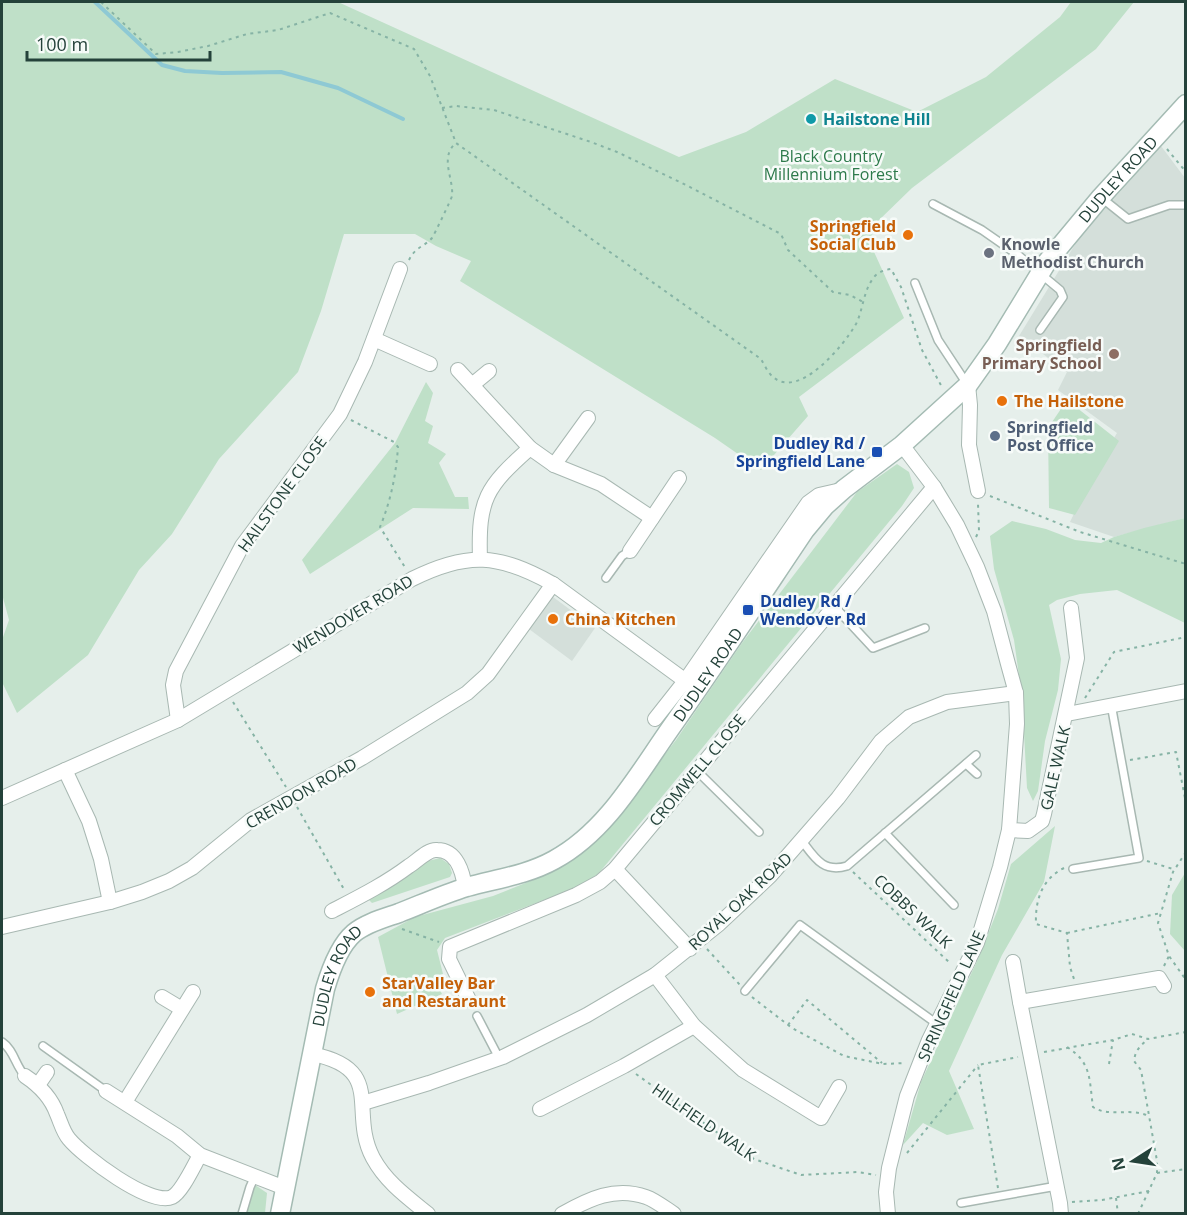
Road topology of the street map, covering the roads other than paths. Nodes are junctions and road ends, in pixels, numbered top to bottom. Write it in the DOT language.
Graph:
graph roads {
  1 [pos="1185,104"];
  2 [pos="1101,197"];
  3 [pos="933,204"];
  4 [pos="1185,204"];
  5 [pos="400,269"];
  6 [pos="1039,273"];
  7 [pos="915,283"];
  8 [pos="1041,330"];
  9 [pos="374,339"];
  10 [pos="430,364"];
  11 [pos="458,370"];
  12 [pos="489,371"];
  13 [pos="472,385"];
  14 [pos="968,386"];
  15 [pos="588,418"];
  16 [pos="902,445"];
  17 [pos="530,448"];
  18 [pos="554,465"];
  19 [pos="679,478"];
  20 [pos="934,486"];
  21 [pos="978,491"];
  22 [pos="652,518"];
  23 [pos="630,551"];
  24 [pos="480,559"];
  25 [pos="606,578"];
  26 [pos="553,584"];
  27 [pos="834,606"];
  28 [pos="1071,608"];
  29 [pos="925,628"];
  30 [pos="691,686"];
  31 [pos="1185,691"];
  32 [pos="1016,693"];
  33 [pos="1111,704"];
  34 [pos="1072,712"];
  35 [pos="655,718"];
  36 [pos="178,720"];
  37 [pos="976,755"];
  38 [pos="966,764"];
  39 [pos="65,770"];
  40 [pos="697,771"];
  41 [pos="977,774"];
  42 [pos="2,798"];
  43 [pos="1010,831"];
  44 [pos="759,832"];
  45 [pos="885,832"];
  46 [pos="802,841"];
  47 [pos="615,869"];
  48 [pos="1073,869"];
  49 [pos="465,888"];
  50 [pos="110,902"];
  51 [pos="954,905"];
  52 [pos="332,910"];
  53 [pos="2,927"];
  54 [pos="690,949"];
  55 [pos="1013,963"];
  56 [pos="655,975"];
  57 [pos="1164,986"];
  58 [pos="746,991"];
  59 [pos="193,992"];
  60 [pos="162,997"];
  61 [pos="469,1000"];
  62 [pos="1020,1002"];
  63 [pos="182,1009"];
  64 [pos="477,1016"];
  65 [pos="937,1024"];
  66 [pos="694,1026"];
  67 [pos="2,1042"];
  68 [pos="43,1046"];
  69 [pos="312,1054"];
  70 [pos="499,1058"];
  71 [pos="47,1072"];
  72 [pos="25,1076"];
  73 [pos="38,1085"];
  74 [pos="839,1088"];
  75 [pos="106,1091"];
  76 [pos="125,1102"];
  77 [pos="363,1103"];
  78 [pos="540,1109"];
  79 [pos="200,1155"];
  80 [pos="255,1176"];
  81 [pos="1057,1186"];
  82 [pos="285,1188"];
  83 [pos="962,1203"];
  84 [pos="1060,1208"];
  85 [pos="242,1214"];
  86 [pos="280,1214"];
  87 [pos="428,1214"];
  88 [pos="562,1214"];
  89 [pos="674,1214"];
  90 [pos="888,1214"];
  1 -- 2 [label="main road, DUDLEY ROAD"];
  2 -- 4 [label="lane"];
  2 -- 6 [label="main road, DUDLEY ROAD"];
  3 -- 6 [label="lane"];
  5 -- 9 [label="street, HAILSTONE CLOSE"];
  6 -- 8 [label="lane"];
  6 -- 14 [label="main road, DUDLEY ROAD"];
  7 -- 14 [label="lane"];
  9 -- 10 [label="street"];
  9 -- 36 [label="street, HAILSTONE CLOSE"];
  11 -- 13 [label="street"];
  12 -- 13 [label="street"];
  13 -- 17 [label="street"];
  14 -- 16 [label="main road, DUDLEY ROAD"];
  14 -- 21 [label="street"];
  15 -- 18 [label="street"];
  16 -- 20 [label="street, SPRINGFIELD LANE"];
  16 -- 30 [label="main road, DUDLEY ROAD"];
  17 -- 18 [label="street"];
  17 -- 24 [label="street"];
  18 -- 22 [label="street"];
  19 -- 22 [label="street"];
  20 -- 27 [label="street, CROMWELL CLOSE"];
  20 -- 32 [label="street, SPRINGFIELD LANE"];
  22 -- 23 [label="street"];
  23 -- 25 [label="lane"];
  24 -- 26 [label="street, WENDOVER ROAD"];
  24 -- 36 [label="street, WENDOVER ROAD"];
  26 -- 30 [label="street, WENDOVER ROAD"];
  26 -- 50 [label="street, CRENDON ROAD"];
  27 -- 29 [label="lane"];
  27 -- 40 [label="street, CROMWELL CLOSE"];
  28 -- 34 [label="street, GALE WALK"];
  30 -- 35 [label="street"];
  30 -- 49 [label="main road, DUDLEY ROAD"];
  31 -- 33 [label="street, GALE WALK"];
  32 -- 43 [label="street, SPRINGFIELD LANE"];
  32 -- 46 [label="street, ROYAL OAK ROAD"];
  33 -- 34 [label="street, GALE WALK"];
  33 -- 48 [label="lane"];
  34 -- 43 [label="street, GALE WALK"];
  36 -- 39 [label="street, WENDOVER ROAD"];
  37 -- 38 [label="lane"];
  38 -- 41 [label="lane"];
  38 -- 45 [label="lane"];
  39 -- 42 [label="street, WENDOVER ROAD"];
  39 -- 50 [label="street"];
  40 -- 44 [label="lane"];
  40 -- 47 [label="street, CROMWELL CLOSE"];
  43 -- 65 [label="street, SPRINGFIELD LANE"];
  45 -- 46 [label="lane"];
  45 -- 51 [label="lane"];
  46 -- 54 [label="street, ROYAL OAK ROAD"];
  47 -- 54 [label="street"];
  47 -- 61 [label="street, CROMWELL CLOSE"];
  49 -- 52 [label="street"];
  49 -- 69 [label="main road, DUDLEY ROAD"];
  50 -- 53 [label="street, CRENDON ROAD"];
  54 -- 56 [label="street, ROYAL OAK ROAD"];
  55 -- 62 [label="street"];
  56 -- 66 [label="street"];
  56 -- 70 [label="street, ROYAL OAK ROAD"];
  57 -- 62 [label="street"];
  58 -- 65 [label="lane"];
  59 -- 63 [label="street"];
  60 -- 63 [label="street"];
  62 -- 81 [label="street"];
  63 -- 76 [label="street"];
  64 -- 70 [label="lane"];
  65 -- 90 [label="street, SPRINGFIELD LANE"];
  66 -- 74 [label="street"];
  66 -- 78 [label="street"];
  67 -- 72 [label="lane"];
  68 -- 75 [label="lane"];
  69 -- 77 [label="street"];
  69 -- 82 [label="main road, DUDLEY ROAD"];
  70 -- 77 [label="street, ROYAL OAK ROAD"];
  71 -- 73 [label="street"];
  72 -- 73 [label="street"];
  73 -- 79 [label="street"];
  75 -- 76 [label="street"];
  76 -- 79 [label="street"];
  77 -- 87 [label="street"];
  79 -- 80 [label="street"];
  80 -- 82 [label="street"];
  80 -- 85 [label="lane"];
  81 -- 83 [label="lane"];
  81 -- 84 [label="street"];
  82 -- 86 [label="main road, DUDLEY ROAD"];
  88 -- 89 [label="street"];
}
